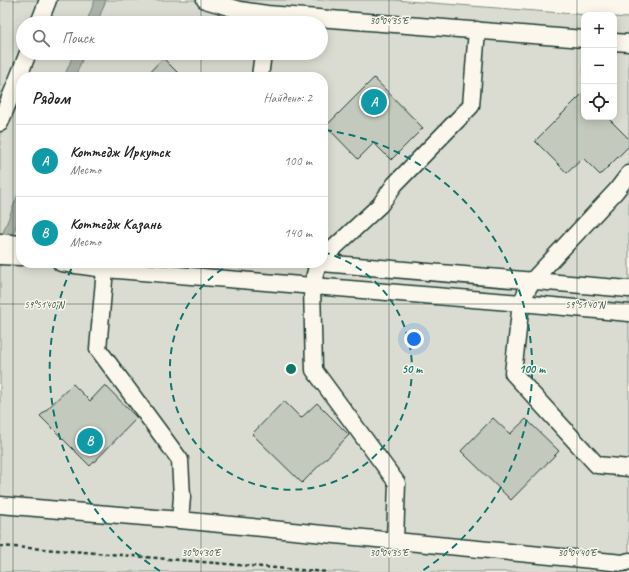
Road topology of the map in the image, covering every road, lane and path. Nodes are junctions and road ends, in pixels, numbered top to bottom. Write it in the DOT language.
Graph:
graph roads {
  1 [pos="48,0"];
  2 [pos="205,0"];
  3 [pos="42,16"];
  4 [pos="257,16"];
  5 [pos="328,22"];
  6 [pos="478,30"];
  7 [pos="581,39"];
  8 [pos="617,42"];
  9 [pos="629,43"];
  10 [pos="25,60"];
  11 [pos="262,60"];
  12 [pos="20,72"];
  13 [pos="261,72"];
  14 [pos="16,83"];
  15 [pos="0,123"];
  16 [pos="629,174"];
  17 [pos="0,242"];
  18 [pos="16,244"];
  19 [pos="328,253"];
  20 [pos="0,256"];
  21 [pos="16,257"];
  22 [pos="328,264"];
  23 [pos="107,268"];
  24 [pos="128,268"];
  25 [pos="317,268"];
  26 [pos="531,282"];
  27 [pos="312,286"];
  28 [pos="629,289"];
  29 [pos="521,303"];
  30 [pos="629,313"];
  31 [pos="629,468"];
  32 [pos="0,505"];
  33 [pos="180,520"];
  34 [pos="395,540"];
  35 [pos="0,546"];
  36 [pos="629,561"];
  37 [pos="327,572"];
  1 -- 3 [label="lane"];
  2 -- 4 [label="lane"];
  5 -- 6 [label="lane"];
  6 -- 7 [label="lane"];
  6 -- 19 [label="lane"];
  8 -- 9 [label="lane"];
  10 -- 12 [label="lane"];
  11 -- 13 [label="lane"];
  14 -- 15 [label="lane"];
  16 -- 26 [label="lane"];
  17 -- 18 [label="lane"];
  20 -- 21 [label="lane"];
  22 -- 26 [label="lane"];
  23 -- 33 [label="lane"];
  24 -- 27 [label="lane"];
  25 -- 27 [label="lane"];
  26 -- 28 [label="lane"];
  26 -- 29 [label="lane"];
  27 -- 29 [label="lane"];
  27 -- 34 [label="lane"];
  29 -- 30 [label="lane"];
  29 -- 31 [label="lane"];
  32 -- 33 [label="lane"];
  33 -- 34 [label="lane"];
  34 -- 36 [label="lane"];
  35 -- 37 [label="path"];
}
